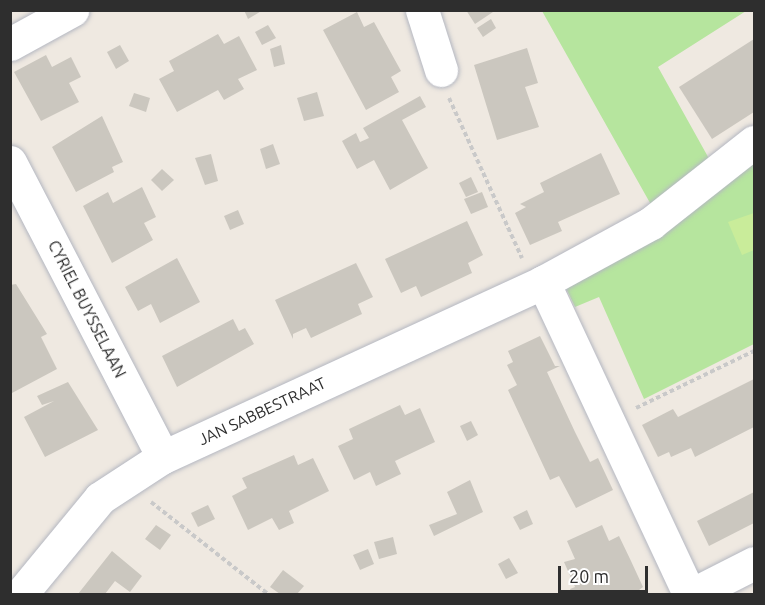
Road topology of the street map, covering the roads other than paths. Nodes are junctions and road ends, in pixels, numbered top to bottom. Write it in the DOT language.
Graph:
graph roads {
  1 [pos="72,10"];
  2 [pos="422,10"];
  3 [pos="10,44"];
  4 [pos="441,70"];
  5 [pos="754,142"];
  6 [pos="10,162"];
  7 [pos="538,284"];
  8 [pos="163,457"];
  9 [pos="754,563"];
  10 [pos="21,594"];
  11 [pos="691,594"];
  1 -- 3 [label="street"];
  2 -- 4 [label="street"];
  5 -- 7 [label="street, JAN SABBESTRAAT"];
  6 -- 8 [label="street, CYRIEL BUYSSELAAN"];
  7 -- 8 [label="street, JAN SABBESTRAAT"];
  7 -- 11 [label="street"];
  8 -- 10 [label="street, JAN SABBESTRAAT"];
  9 -- 11 [label="street"];
}
